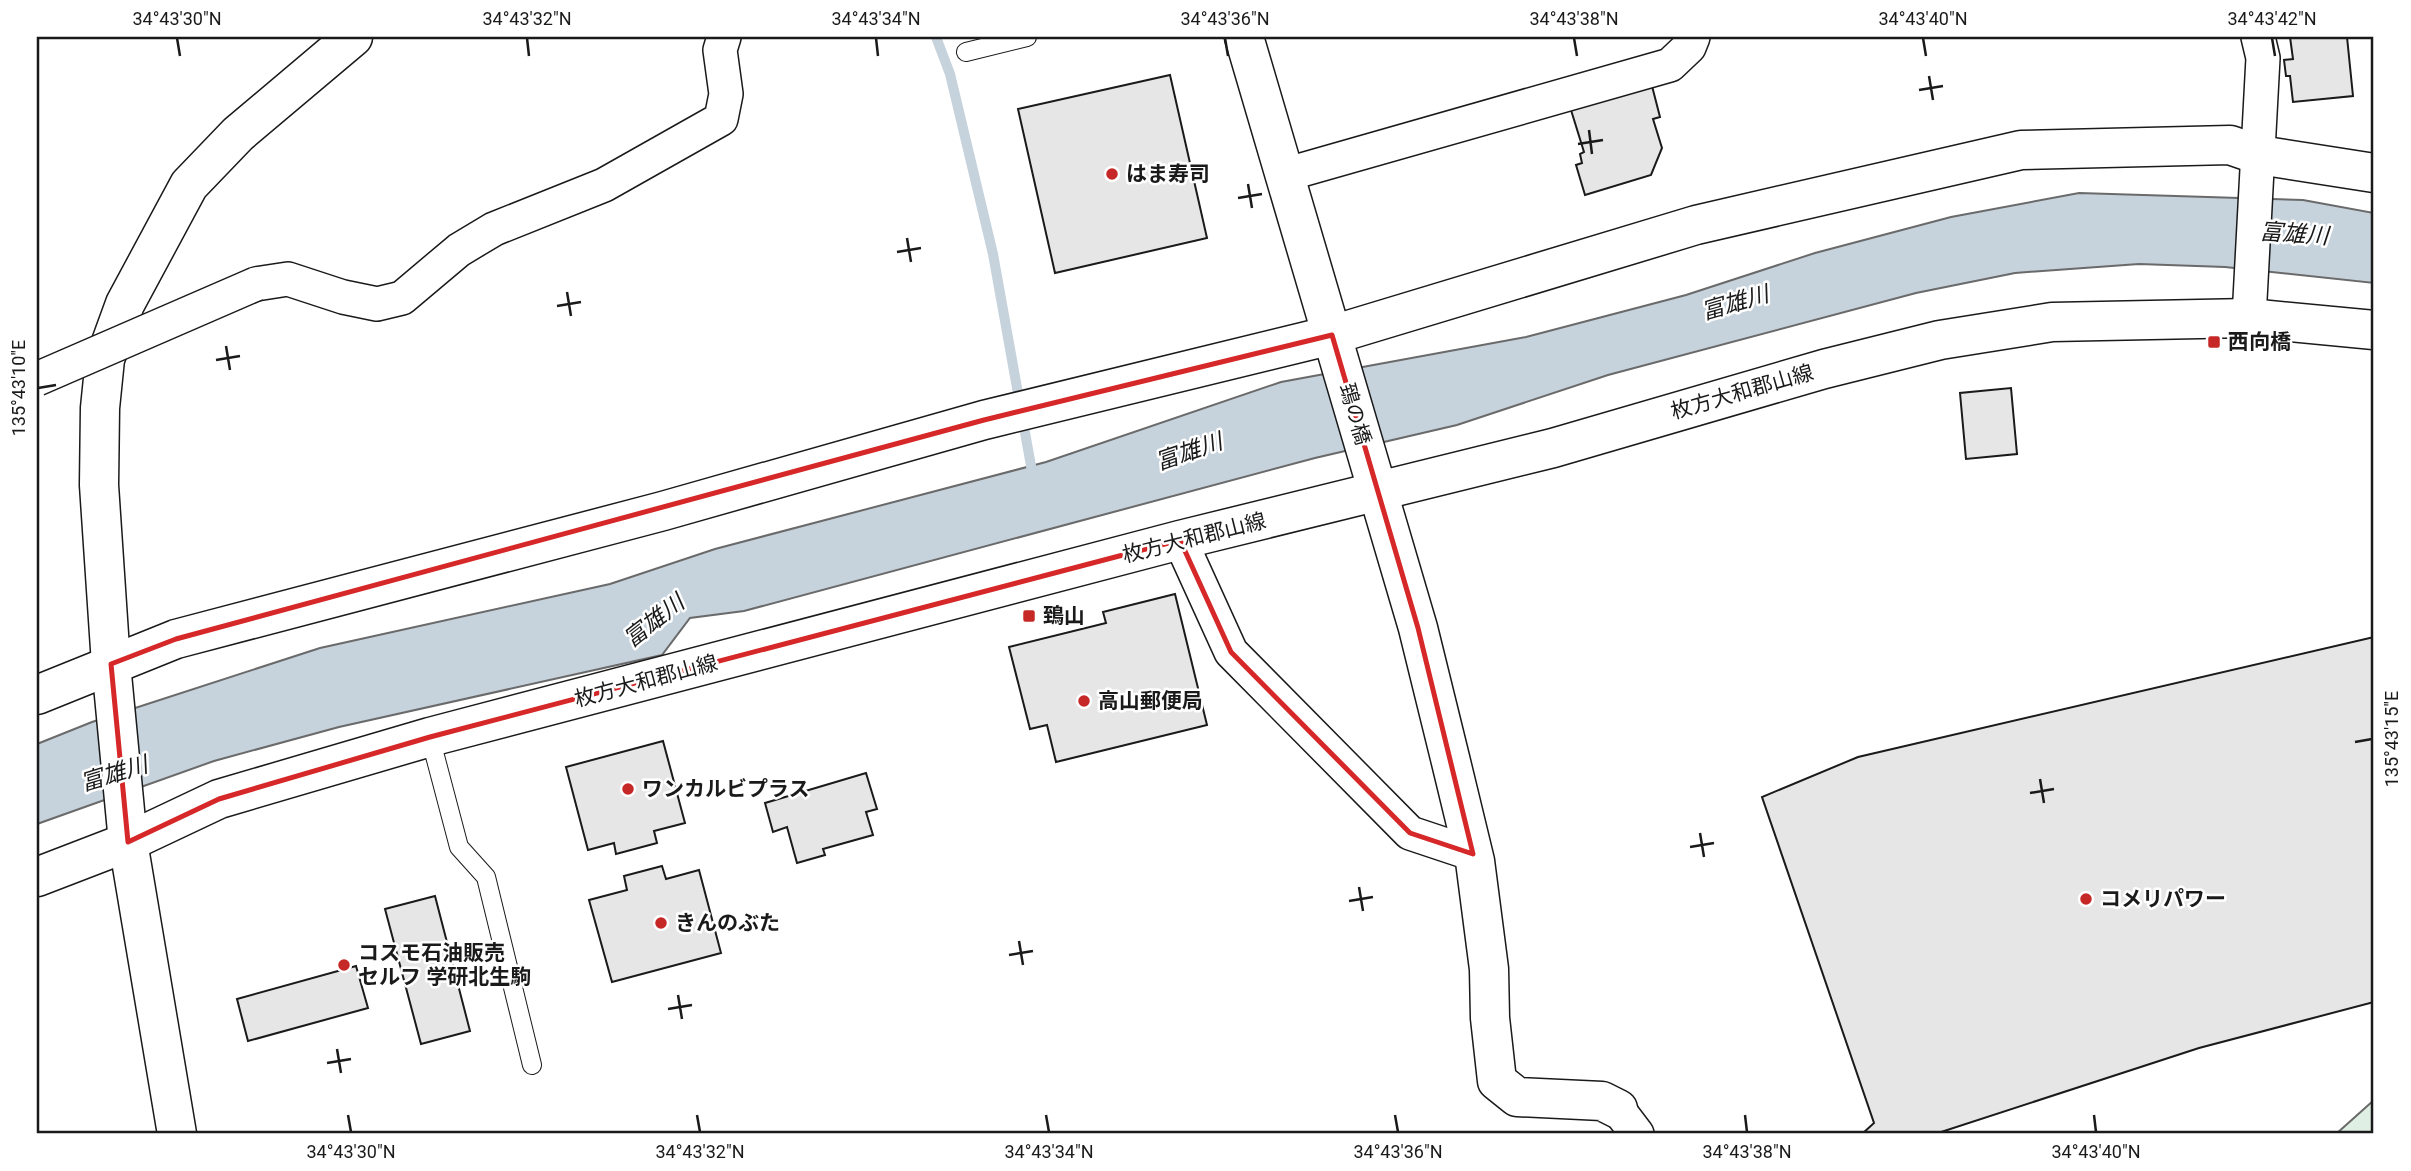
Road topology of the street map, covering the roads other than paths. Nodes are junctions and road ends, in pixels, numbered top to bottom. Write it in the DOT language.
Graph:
graph roads {
  1 [pos="353,37"];
  2 [pos="724,37"];
  3 [pos="1027,37"];
  4 [pos="1244,37"];
  5 [pos="1693,37"];
  6 [pos="2258,37"];
  7 [pos="967,52"];
  8 [pos="2259,155"];
  9 [pos="2374,173"];
  10 [pos="1284,175"];
  11 [pos="2249,318"];
  12 [pos="2374,330"];
  13 [pos="1332,335"];
  14 [pos="37,379"];
  15 [pos="1378,494"];
  16 [pos="1180,540"];
  17 [pos="111,664"];
  18 [pos="37,695"];
  19 [pos="429,737"];
  20 [pos="128,842"];
  21 [pos="1473,854"];
  22 [pos="37,877"];
  23 [pos="532,1065"];
  24 [pos="1628,1122"];
  25 [pos="177,1134"];
  1 -- 17 [label="main road"];
  2 -- 14 [label="street, bridge"];
  3 -- 7 [label="lane"];
  4 -- 10 [label="main road, 鵄の橋"];
  5 -- 10 [label="street"];
  6 -- 8 [label="street"];
  8 -- 9 [label="main road"];
  8 -- 11 [label="street"];
  8 -- 13 [label="main road"];
  10 -- 13 [label="main road, 鵄の橋"];
  11 -- 12 [label="main road, 枚方大和郡山線"];
  11 -- 15 [label="main road, 枚方大和郡山線"];
  13 -- 15 [label="main road, 鵄の橋"];
  13 -- 17 [label="main road"];
  15 -- 16 [label="main road, 枚方大和郡山線"];
  15 -- 21 [label="main road, 鵄の橋"];
  16 -- 19 [label="main road, 枚方大和郡山線"];
  16 -- 21 [label="street"];
  17 -- 18 [label="main road"];
  17 -- 20 [label="main road"];
  19 -- 20 [label="main road, 枚方大和郡山線"];
  19 -- 23 [label="lane"];
  20 -- 22 [label="main road, 枚方大和郡山線"];
  20 -- 25 [label="main road"];
  21 -- 24 [label="main road, 鵄の橋"];
}
